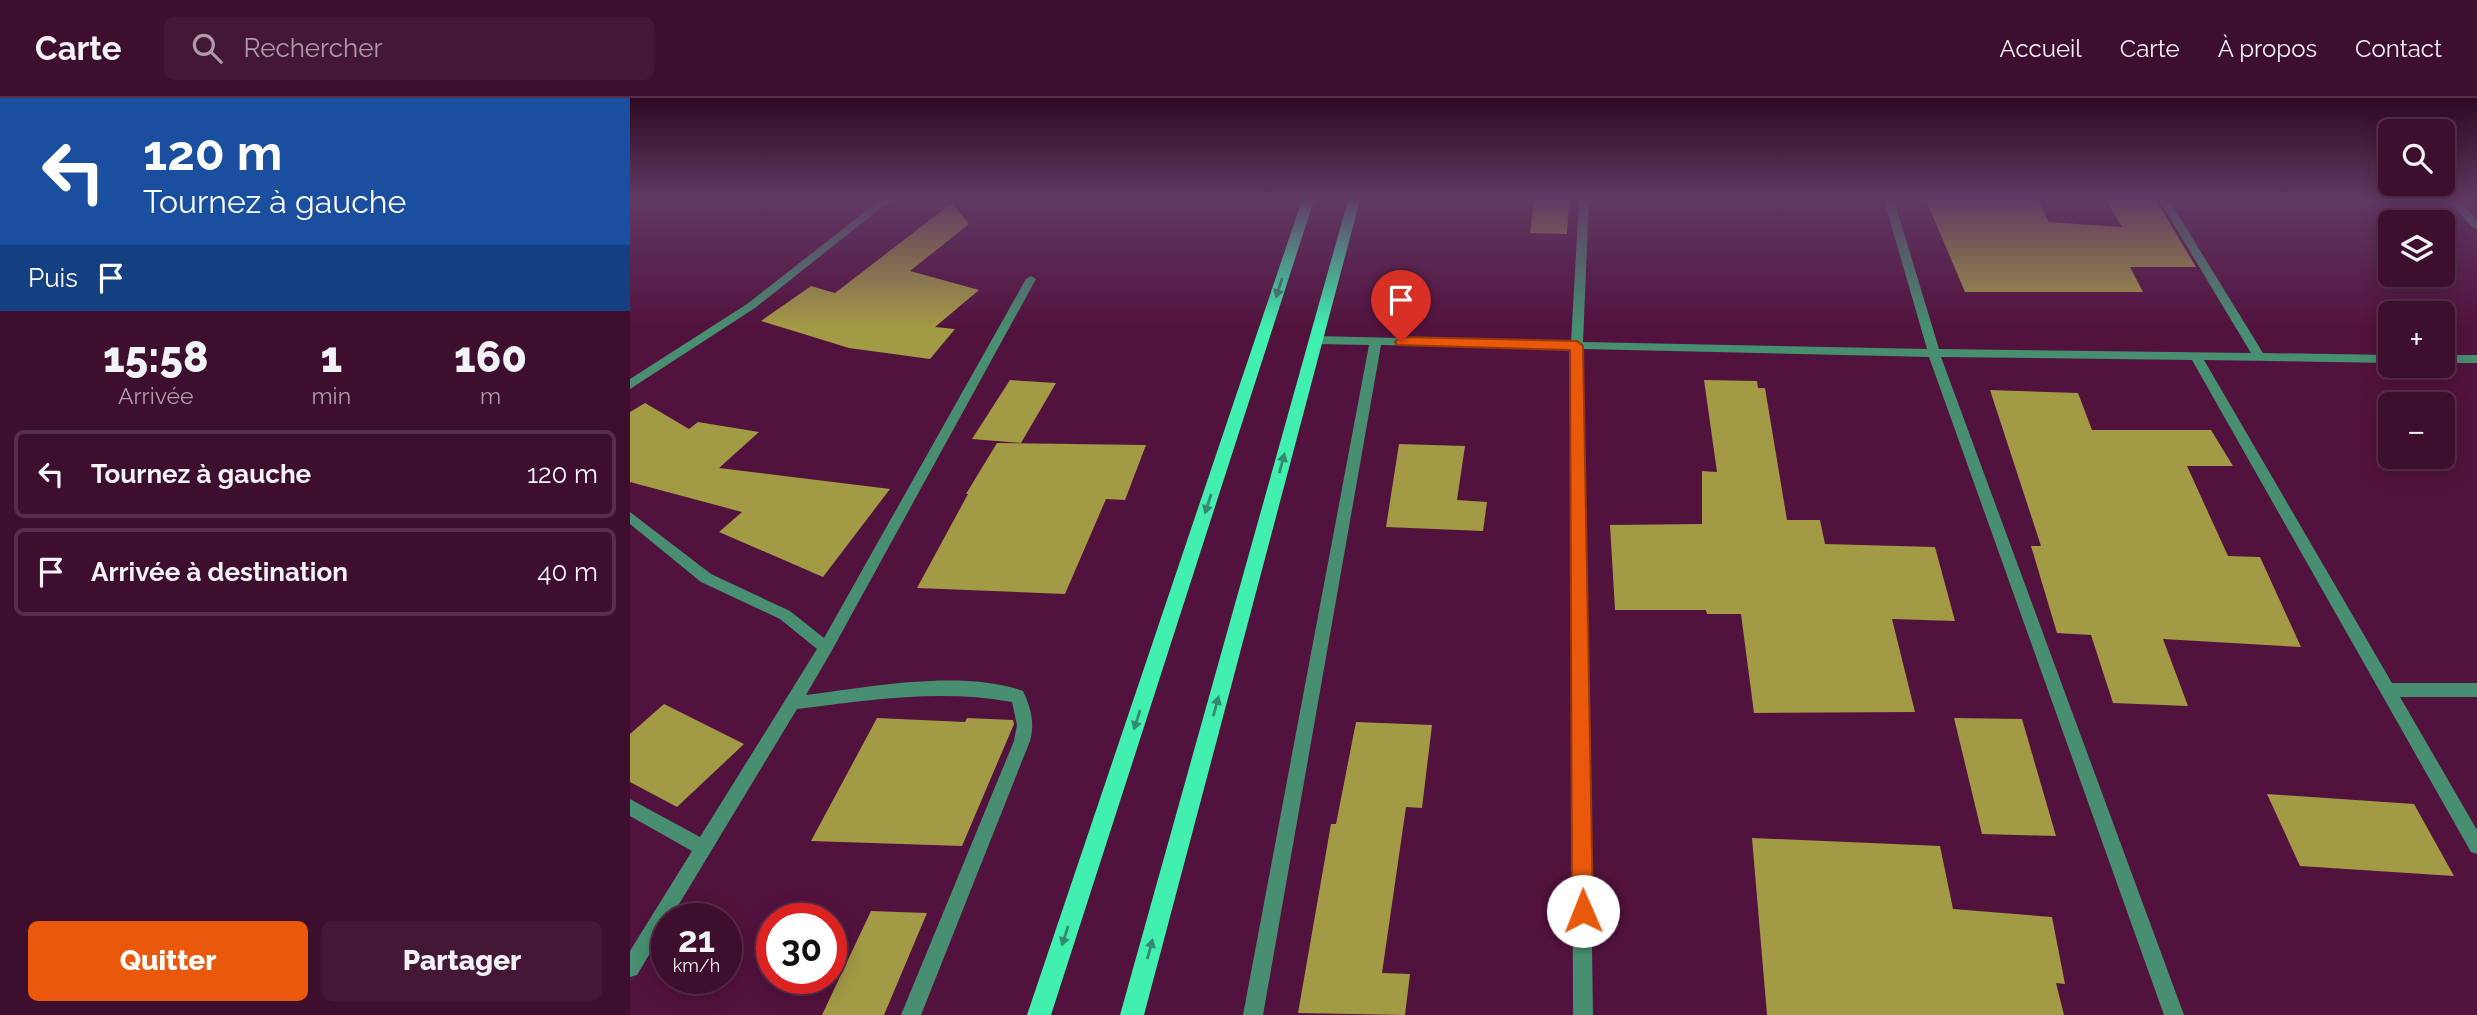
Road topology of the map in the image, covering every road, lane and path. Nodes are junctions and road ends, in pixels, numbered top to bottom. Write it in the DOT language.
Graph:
graph roads {
  1 [pos="831,243"];
  2 [pos="1294,243"];
  3 [pos="1342,243"];
  4 [pos="1582,243"];
  5 [pos="1902,243"];
  6 [pos="2190,243"];
  7 [pos="1031,279"];
  8 [pos="1316,340"];
  9 [pos="1376,341"];
  10 [pos="1577,346"];
  11 [pos="1934,353"];
  12 [pos="2196,357"];
  13 [pos="2260,358"];
  14 [pos="2378,359"];
  15 [pos="2455,359"];
  16 [pos="2477,359"];
  17 [pos="630,385"];
  18 [pos="630,517"];
  19 [pos="826,648"];
  20 [pos="2387,690"];
  21 [pos="2477,690"];
  22 [pos="791,703"];
  23 [pos="630,807"];
  24 [pos="2477,846"];
  25 [pos="703,848"];
  26 [pos="630,968"];
  27 [pos="911,1015"];
  28 [pos="1040,1015"];
  29 [pos="1132,1015"];
  30 [pos="1253,1015"];
  31 [pos="1583,1015"];
  32 [pos="2174,1015"];
  1 -- 17 [label="street"];
  2 -- 28 [label="main road, one-way"];
  3 -- 8 [label="main road"];
  4 -- 10 [label="street"];
  5 -- 11 [label="street"];
  6 -- 13 [label="street"];
  7 -- 19 [label="street"];
  8 -- 9 [label="street"];
  29 -- 8 [label="main road, one-way"];
  9 -- 10 [label="street"];
  9 -- 30 [label="street"];
  10 -- 11 [label="street"];
  10 -- 31 [label="street"];
  11 -- 12 [label="street"];
  11 -- 32 [label="street"];
  12 -- 13 [label="street"];
  12 -- 20 [label="street"];
  13 -- 14 [label="street"];
  15 -- 16 [label="street"];
  18 -- 19 [label="street"];
  19 -- 22 [label="street"];
  20 -- 21 [label="street"];
  20 -- 24 [label="street"];
  22 -- 25 [label="street"];
  22 -- 27 [label="street"];
  23 -- 25 [label="street"];
  25 -- 26 [label="street"];
}
